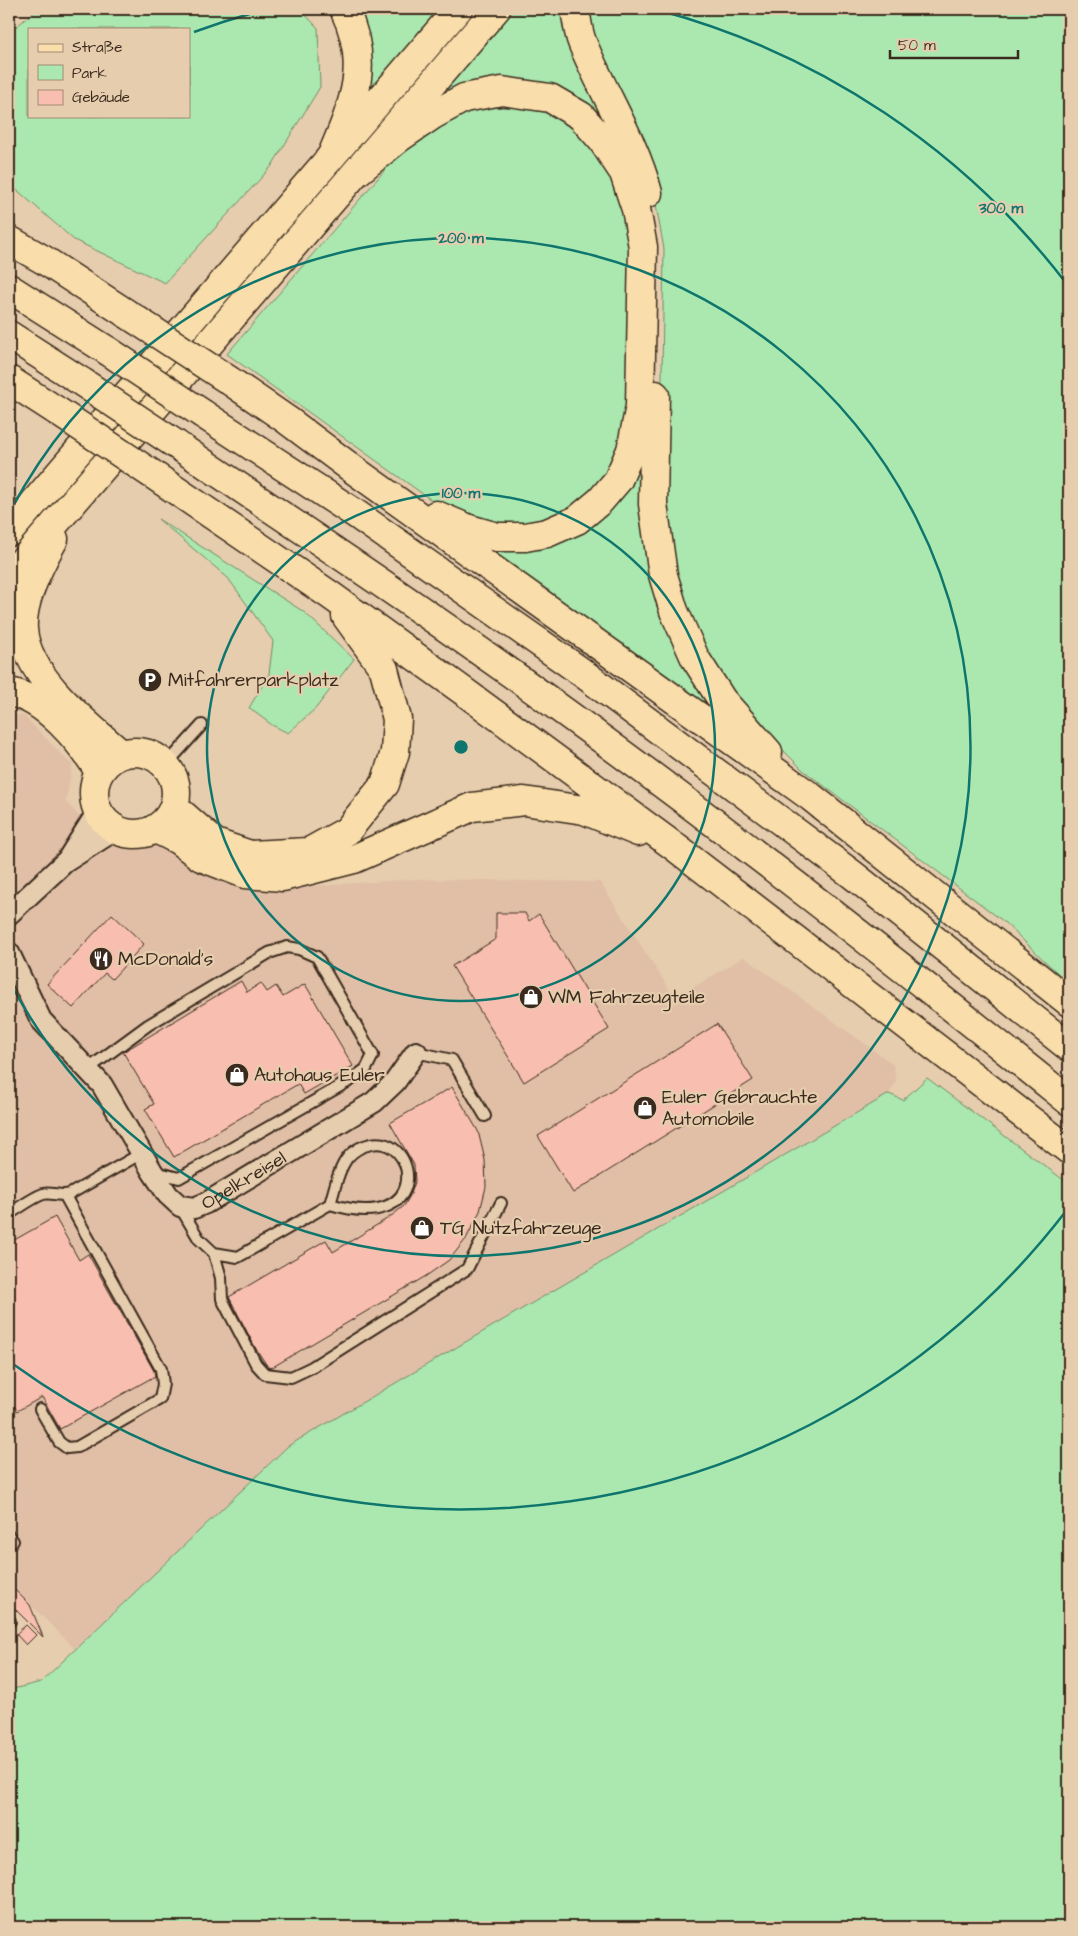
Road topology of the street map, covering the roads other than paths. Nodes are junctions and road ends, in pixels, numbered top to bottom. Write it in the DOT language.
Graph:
graph roads {
  1 [pos="344,9"];
  2 [pos="458,9"];
  3 [pos="496,9"];
  4 [pos="575,9"];
  5 [pos="332,155"];
  6 [pos="357,172"];
  7 [pos="9,228"];
  8 [pos="9,240"];
  9 [pos="44,260"];
  10 [pos="9,288"];
  11 [pos="9,335"];
  12 [pos="9,380"];
  13 [pos="354,470"];
  14 [pos="78,497"];
  15 [pos="9,532"];
  16 [pos="9,577"];
  17 [pos="330,595"];
  18 [pos="9,692"];
  19 [pos="202,725"];
  20 [pos="121,754"];
  21 [pos="166,764"];
  22 [pos="100,771"];
  23 [pos="811,797"];
  24 [pos="174,807"];
  25 [pos="106,821"];
  26 [pos="156,829"];
  27 [pos="675,847"];
  28 [pos="9,914"];
  29 [pos="9,953"];
  30 [pos="1069,1002"];
  31 [pos="1069,1047"];
  32 [pos="416,1052"];
  33 [pos="88,1069"];
  34 [pos="1069,1100"];
  35 [pos="485,1116"];
  36 [pos="1069,1150"];
  37 [pos="142,1153"];
  38 [pos="152,1171"];
  39 [pos="65,1196"];
  40 [pos="500,1203"];
  41 [pos="330,1204"];
  42 [pos="180,1206"];
  43 [pos="9,1214"];
  44 [pos="214,1253"];
  45 [pos="40,1409"];
  1 -- 5 [label="main road"];
  2 -- 5 [label="main road"];
  3 -- 6 [label="main road"];
  4 -- 23 [label="main road"];
  5 -- 15 [label="main road"];
  6 -- 13 [label="main road"];
  6 -- 14 [label="main road"];
  7 -- 9 [label="main road"];
  8 -- 9 [label="main road"];
  9 -- 13 [label="main road, bridge"];
  10 -- 31 [label="main road, bridge"];
  11 -- 34 [label="main road, bridge"];
  12 -- 17 [label="main road, bridge"];
  13 -- 23 [label="main road"];
  14 -- 16 [label="main road"];
  14 -- 20 [label="main road"];
  17 -- 24 [label="main road"];
  17 -- 27 [label="main road"];
  18 -- 22 [label="main road"];
  19 -- 21 [label="lane"];
  20 -- 21 [label="main road"];
  20 -- 22 [label="main road"];
  21 -- 24 [label="main road"];
  22 -- 25 [label="main road"];
  23 -- 30 [label="main road"];
  24 -- 26 [label="main road"];
  25 -- 26 [label="main road"];
  25 -- 28 [label="street"];
  26 -- 27 [label="main road"];
  27 -- 36 [label="main road"];
  29 -- 33 [label="street, Opelkreisel"];
  32 -- 35 [label="lane, Opelkreisel"];
  32 -- 42 [label="street, Opelkreisel"];
  33 -- 37 [label="street, Opelkreisel"];
  33 -- 38 [label="lane"];
  37 -- 38 [label="street, Opelkreisel"];
  37 -- 39 [label="lane"];
  38 -- 42 [label="street, Opelkreisel"];
  39 -- 43 [label="lane"];
  39 -- 45 [label="lane"];
  40 -- 44 [label="lane"];
  41 -- 41 [label="lane"];
  41 -- 44 [label="lane"];
  42 -- 44 [label="lane"];
}
